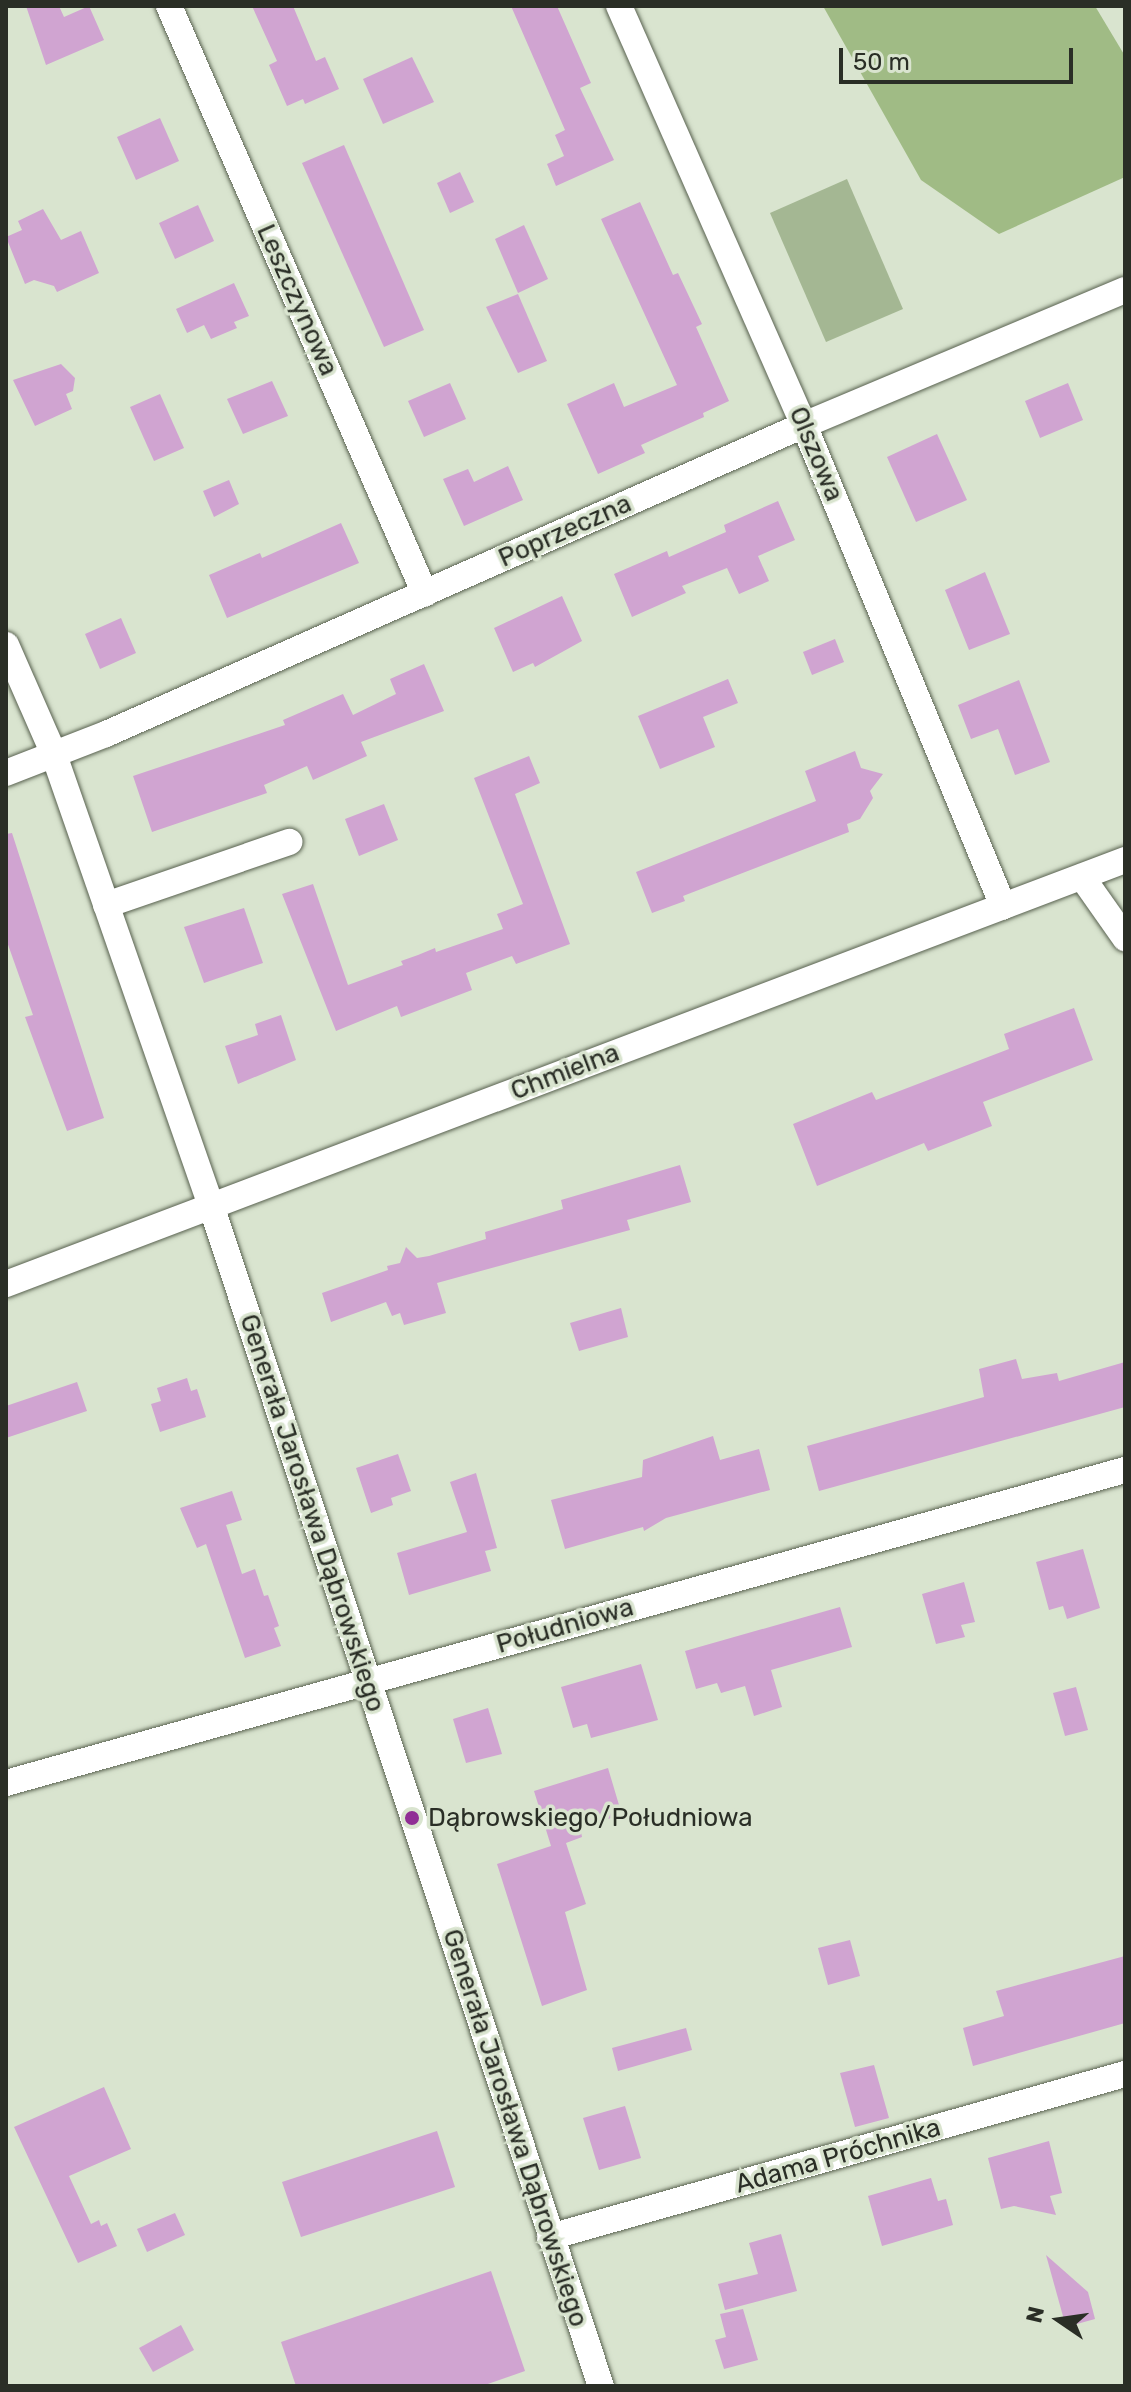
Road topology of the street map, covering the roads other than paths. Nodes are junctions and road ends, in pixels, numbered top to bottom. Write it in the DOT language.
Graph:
graph roads {
  1 [pos="169,6"];
  2 [pos="619,6"];
  3 [pos="1125,290"];
  4 [pos="804,425"];
  5 [pos="425,594"];
  6 [pos="6,645"];
  7 [pos="53,752"];
  8 [pos="6,773"];
  9 [pos="289,842"];
  10 [pos="1125,860"];
  11 [pos="1082,877"];
  12 [pos="106,905"];
  13 [pos="1003,906"];
  14 [pos="1125,938"];
  15 [pos="211,1205"];
  16 [pos="6,1284"];
  17 [pos="1125,1470"];
  18 [pos="367,1682"];
  19 [pos="6,1783"];
  20 [pos="1125,2074"];
  21 [pos="550,2237"];
  22 [pos="601,2386"];
  1 -- 5 [label="street, Leszczynowa"];
  2 -- 4 [label="street, Olszowa"];
  3 -- 4 [label="street, Poprzeczna"];
  4 -- 5 [label="street, Poprzeczna"];
  4 -- 13 [label="street, Olszowa"];
  5 -- 7 [label="street, Poprzeczna"];
  6 -- 7 [label="street, Generała Jarosława Dąbrowskiego"];
  7 -- 8 [label="street, Poprzeczna"];
  7 -- 12 [label="street, Generała Jarosława Dąbrowskiego"];
  9 -- 12 [label="street"];
  10 -- 11 [label="street, Chmielna"];
  11 -- 13 [label="street, Chmielna"];
  11 -- 14 [label="street"];
  12 -- 15 [label="street, Generała Jarosława Dąbrowskiego"];
  13 -- 15 [label="street, Chmielna"];
  15 -- 16 [label="street, Chmielna"];
  15 -- 18 [label="street, Generała Jarosława Dąbrowskiego"];
  17 -- 18 [label="street, Południowa"];
  18 -- 19 [label="street, Południowa"];
  18 -- 21 [label="street, Generała Jarosława Dąbrowskiego"];
  20 -- 21 [label="street, Adama Próchnika"];
  21 -- 22 [label="street, Generała Jarosława Dąbrowskiego"];
}
